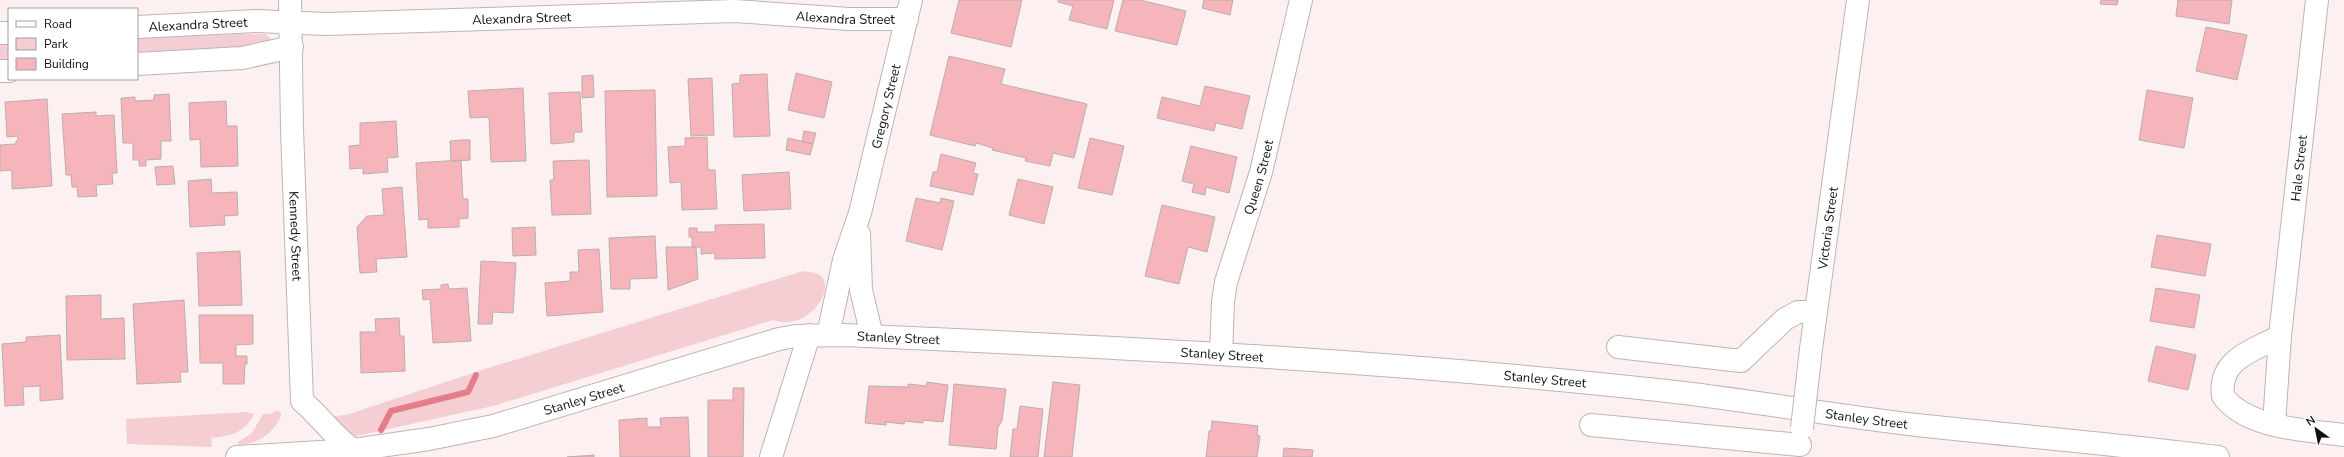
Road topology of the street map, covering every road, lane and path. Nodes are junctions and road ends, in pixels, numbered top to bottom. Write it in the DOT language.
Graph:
graph roads {
  1 [pos="290,0"];
  2 [pos="1301,0"];
  3 [pos="1858,0"];
  4 [pos="2317,0"];
  5 [pos="909,9"];
  6 [pos="291,24"];
  7 [pos="138,27"];
  8 [pos="292,47"];
  9 [pos="138,64"];
  10 [pos="860,213"];
  11 [pos="1815,312"];
  12 [pos="818,335"];
  13 [pos="872,336"];
  14 [pos="2280,336"];
  15 [pos="1618,347"];
  16 [pos="1221,354"];
  17 [pos="2274,424"];
  18 [pos="1591,425"];
  19 [pos="2344,435"];
  20 [pos="1800,443"];
  21 [pos="353,450"];
  22 [pos="237,457"];
  23 [pos="771,457"];
  24 [pos="2218,457"];
  25 [pos="2222,457"];
  1 -- 6 [label="street, Kennedy Street"];
  2 -- 16 [label="street, Queen Street"];
  3 -- 11 [label="street, Victoria Street"];
  4 -- 14 [label="street, Hale Street"];
  5 -- 6 [label="street, Alexandra Street"];
  5 -- 10 [label="street, Gregory Street"];
  6 -- 7 [label="street, Alexandra Street"];
  6 -- 8 [label="street, Kennedy Street"];
  8 -- 9 [label="street"];
  8 -- 21 [label="street, Kennedy Street"];
  10 -- 12 [label="street, Gregory Street"];
  10 -- 13 [label="street, Gregory Street"];
  11 -- 15 [label="street"];
  11 -- 20 [label="street, Victoria Street, bridge"];
  12 -- 13 [label="street, Stanley Street"];
  12 -- 21 [label="street, Stanley Street"];
  12 -- 23 [label="street, Gregory Street"];
  13 -- 16 [label="street, Stanley Street"];
  14 -- 17 [label="street, Hale Street"];
  14 -- 17 [label="street"];
  16 -- 24 [label="street, Stanley Street"];
  17 -- 19 [label="street"];
  18 -- 20 [label="street"];
  21 -- 22 [label="street, Stanley Street"];
  24 -- 25 [label="street, Stanley Street"];
}
